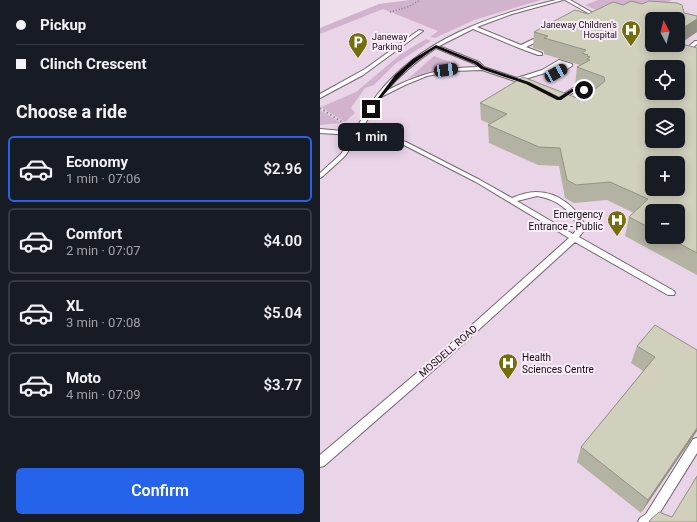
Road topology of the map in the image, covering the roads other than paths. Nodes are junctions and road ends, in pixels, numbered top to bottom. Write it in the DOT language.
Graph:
graph roads {
  1 [pos="561,0"];
  2 [pos="567,0"];
  3 [pos="591,13"];
  4 [pos="596,15"];
  5 [pos="574,20"];
  6 [pos="472,28"];
  7 [pos="421,31"];
  8 [pos="551,33"];
  9 [pos="697,42"];
  10 [pos="436,46"];
  11 [pos="521,47"];
  12 [pos="540,54"];
  13 [pos="682,54"];
  14 [pos="482,68"];
  15 [pos="545,71"];
  16 [pos="515,80"];
  17 [pos="534,86"];
  18 [pos="320,96"];
  19 [pos="379,96"];
  20 [pos="553,96"];
  21 [pos="559,99"];
  22 [pos="320,132"];
  23 [pos="356,133"];
  24 [pos="320,176"];
  25 [pos="510,201"];
  26 [pos="574,238"];
  27 [pos="671,293"];
  28 [pos="697,443"];
  29 [pos="320,462"];
  30 [pos="644,522"];
  1 -- 6 [label="lane"];
  2 -- 3 [label="lane"];
  3 -- 4 [label="lane"];
  3 -- 5 [label="lane"];
  6 -- 10 [label="lane"];
  6 -- 11 [label="lane"];
  7 -- 18 [label="lane"];
  8 -- 11 [label="lane"];
  9 -- 13 [label="lane"];
  10 -- 14 [label="lane"];
  10 -- 19 [label="lane"];
  11 -- 12 [label="lane"];
  14 -- 16 [label="lane"];
  14 -- 19 [label="lane"];
  15 -- 16 [label="lane"];
  16 -- 17 [label="lane"];
  19 -- 23 [label="lane"];
  20 -- 21 [label="lane"];
  21 -- 21 [label="lane"];
  22 -- 23 [label="lane"];
  23 -- 24 [label="lane"];
  23 -- 25 [label="lane"];
  25 -- 26 [label="lane"];
  25 -- 26 [label="lane"];
  26 -- 27 [label="lane"];
  26 -- 29 [label="lane, MOSDELL ROAD"];
  28 -- 30 [label="lane"];
}
